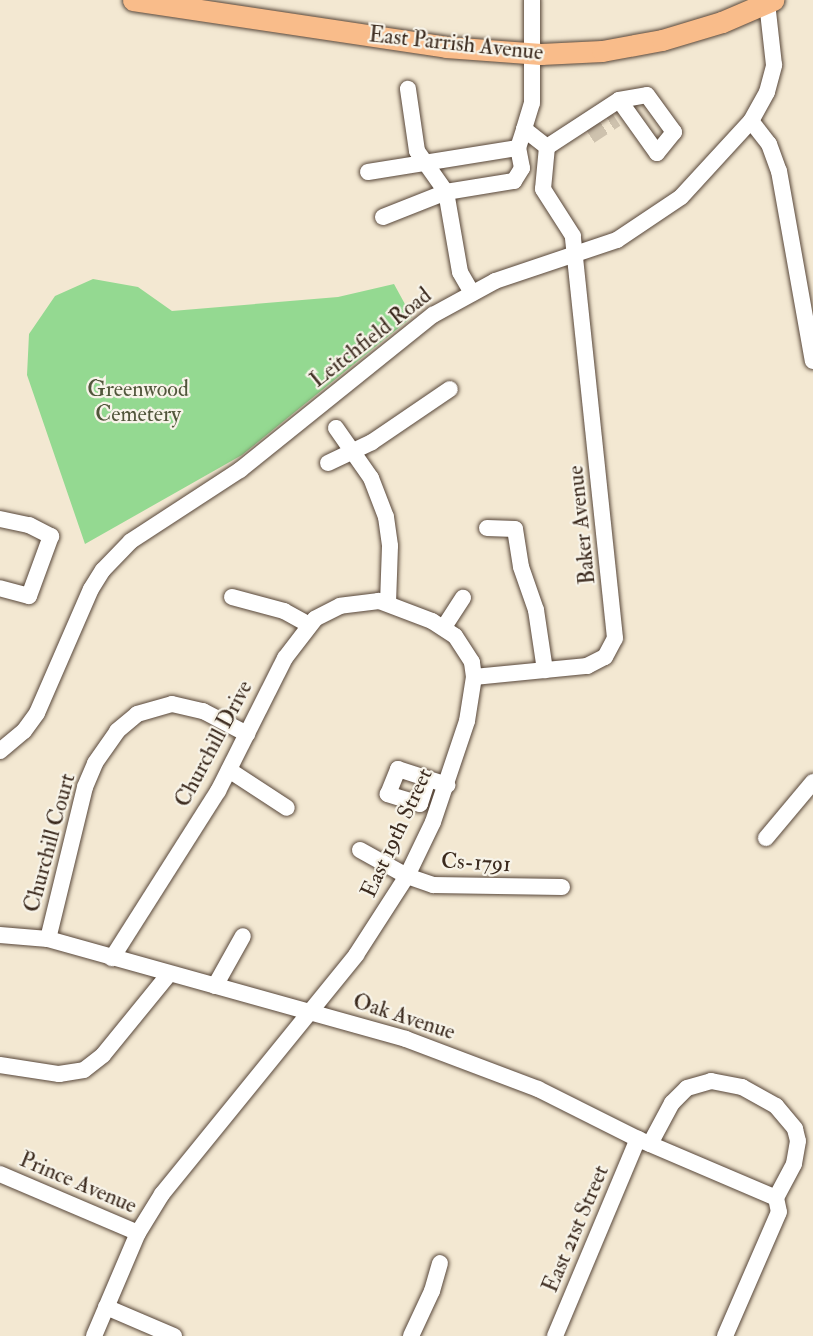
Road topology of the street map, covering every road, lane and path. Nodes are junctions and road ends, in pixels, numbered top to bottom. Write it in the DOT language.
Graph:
graph roads {
  1 [pos="133,0"];
  2 [pos="532,0"];
  3 [pos="760,3"];
  4 [pos="534,54"];
  5 [pos="408,89"];
  6 [pos="621,110"];
  7 [pos="751,121"];
  8 [pos="524,129"];
  9 [pos="547,147"];
  10 [pos="518,148"];
  11 [pos="425,162"];
  12 [pos="368,172"];
  13 [pos="446,192"];
  14 [pos="383,217"];
  15 [pos="575,253"];
  16 [pos="472,293"];
  17 [pos="813,361"];
  18 [pos="450,389"];
  19 [pos="336,428"];
  20 [pos="353,451"];
  21 [pos="328,463"];
  22 [pos="0,519"];
  23 [pos="488,528"];
  24 [pos="0,588"];
  25 [pos="232,597"];
  26 [pos="463,598"];
  27 [pos="388,602"];
  28 [pos="309,625"];
  29 [pos="444,627"];
  30 [pos="545,670"];
  31 [pos="474,677"];
  32 [pos="247,734"];
  33 [pos="0,750"];
  34 [pos="229,770"];
  35 [pos="428,778"];
  36 [pos="813,782"];
  37 [pos="447,785"];
  38 [pos="286,808"];
  39 [pos="766,838"];
  40 [pos="360,850"];
  41 [pos="407,876"];
  42 [pos="562,887"];
  43 [pos="0,935"];
  44 [pos="243,936"];
  45 [pos="48,939"];
  46 [pos="112,958"];
  47 [pos="169,974"];
  48 [pos="215,986"];
  49 [pos="308,1011"];
  50 [pos="0,1065"];
  51 [pos="644,1142"];
  52 [pos="0,1174"];
  53 [pos="776,1198"];
  54 [pos="138,1233"];
  55 [pos="440,1263"];
  56 [pos="106,1307"];
  57 [pos="93,1336"];
  58 [pos="174,1336"];
  59 [pos="411,1336"];
  60 [pos="555,1336"];
  61 [pos="725,1336"];
  1 -- 4 [label="main road, East Parrish Avenue"];
  2 -- 4 [label="street"];
  3 -- 4 [label="main road, East Parrish Avenue"];
  3 -- 7 [label="street, Leitchfield Road"];
  4 -- 8 [label="street"];
  5 -- 11 [label="street"];
  6 -- 6 [label="street"];
  6 -- 9 [label="street"];
  7 -- 15 [label="street, Leitchfield Road"];
  7 -- 17 [label="street"];
  8 -- 9 [label="street"];
  8 -- 10 [label="street"];
  9 -- 15 [label="street, Baker Avenue"];
  10 -- 11 [label="street"];
  10 -- 13 [label="street"];
  11 -- 12 [label="street"];
  11 -- 13 [label="street"];
  13 -- 14 [label="street"];
  13 -- 16 [label="street"];
  15 -- 16 [label="street, Leitchfield Road"];
  15 -- 30 [label="street, Baker Avenue"];
  16 -- 33 [label="street, Leitchfield Road"];
  18 -- 20 [label="street"];
  19 -- 20 [label="street"];
  20 -- 21 [label="street"];
  20 -- 27 [label="street"];
  22 -- 24 [label="street"];
  23 -- 30 [label="street"];
  25 -- 28 [label="street"];
  26 -- 29 [label="street"];
  27 -- 28 [label="street, Churchill Drive"];
  27 -- 29 [label="street, East 19th Street"];
  28 -- 32 [label="street, Churchill Drive"];
  29 -- 31 [label="street, East 19th Street"];
  30 -- 31 [label="street, Baker Avenue"];
  31 -- 37 [label="street, East 19th Street"];
  32 -- 34 [label="street, Churchill Drive"];
  32 -- 45 [label="street, Churchill Court"];
  34 -- 38 [label="street"];
  34 -- 46 [label="street, Churchill Drive"];
  35 -- 37 [label="street"];
  36 -- 39 [label="street"];
  37 -- 41 [label="street, East 19th Street"];
  40 -- 41 [label="street, Cs-1791"];
  41 -- 42 [label="street, Cs-1791"];
  41 -- 49 [label="street, East 19th Street"];
  43 -- 45 [label="street, Oak Avenue"];
  44 -- 48 [label="street"];
  45 -- 46 [label="street, Oak Avenue"];
  46 -- 47 [label="street, Oak Avenue"];
  47 -- 48 [label="street, Oak Avenue"];
  47 -- 50 [label="street"];
  48 -- 49 [label="street, Oak Avenue"];
  49 -- 51 [label="street, Oak Avenue"];
  49 -- 54 [label="street, East 19th Street"];
  51 -- 53 [label="street, Oak Avenue"];
  51 -- 53 [label="street, East 21st Street"];
  51 -- 60 [label="street, East 21st Street"];
  52 -- 54 [label="street, Prince Avenue"];
  53 -- 61 [label="street"];
  54 -- 56 [label="street, East 19th Street"];
  55 -- 59 [label="street"];
  56 -- 57 [label="street, East 19th Street"];
  56 -- 58 [label="street"];
}
